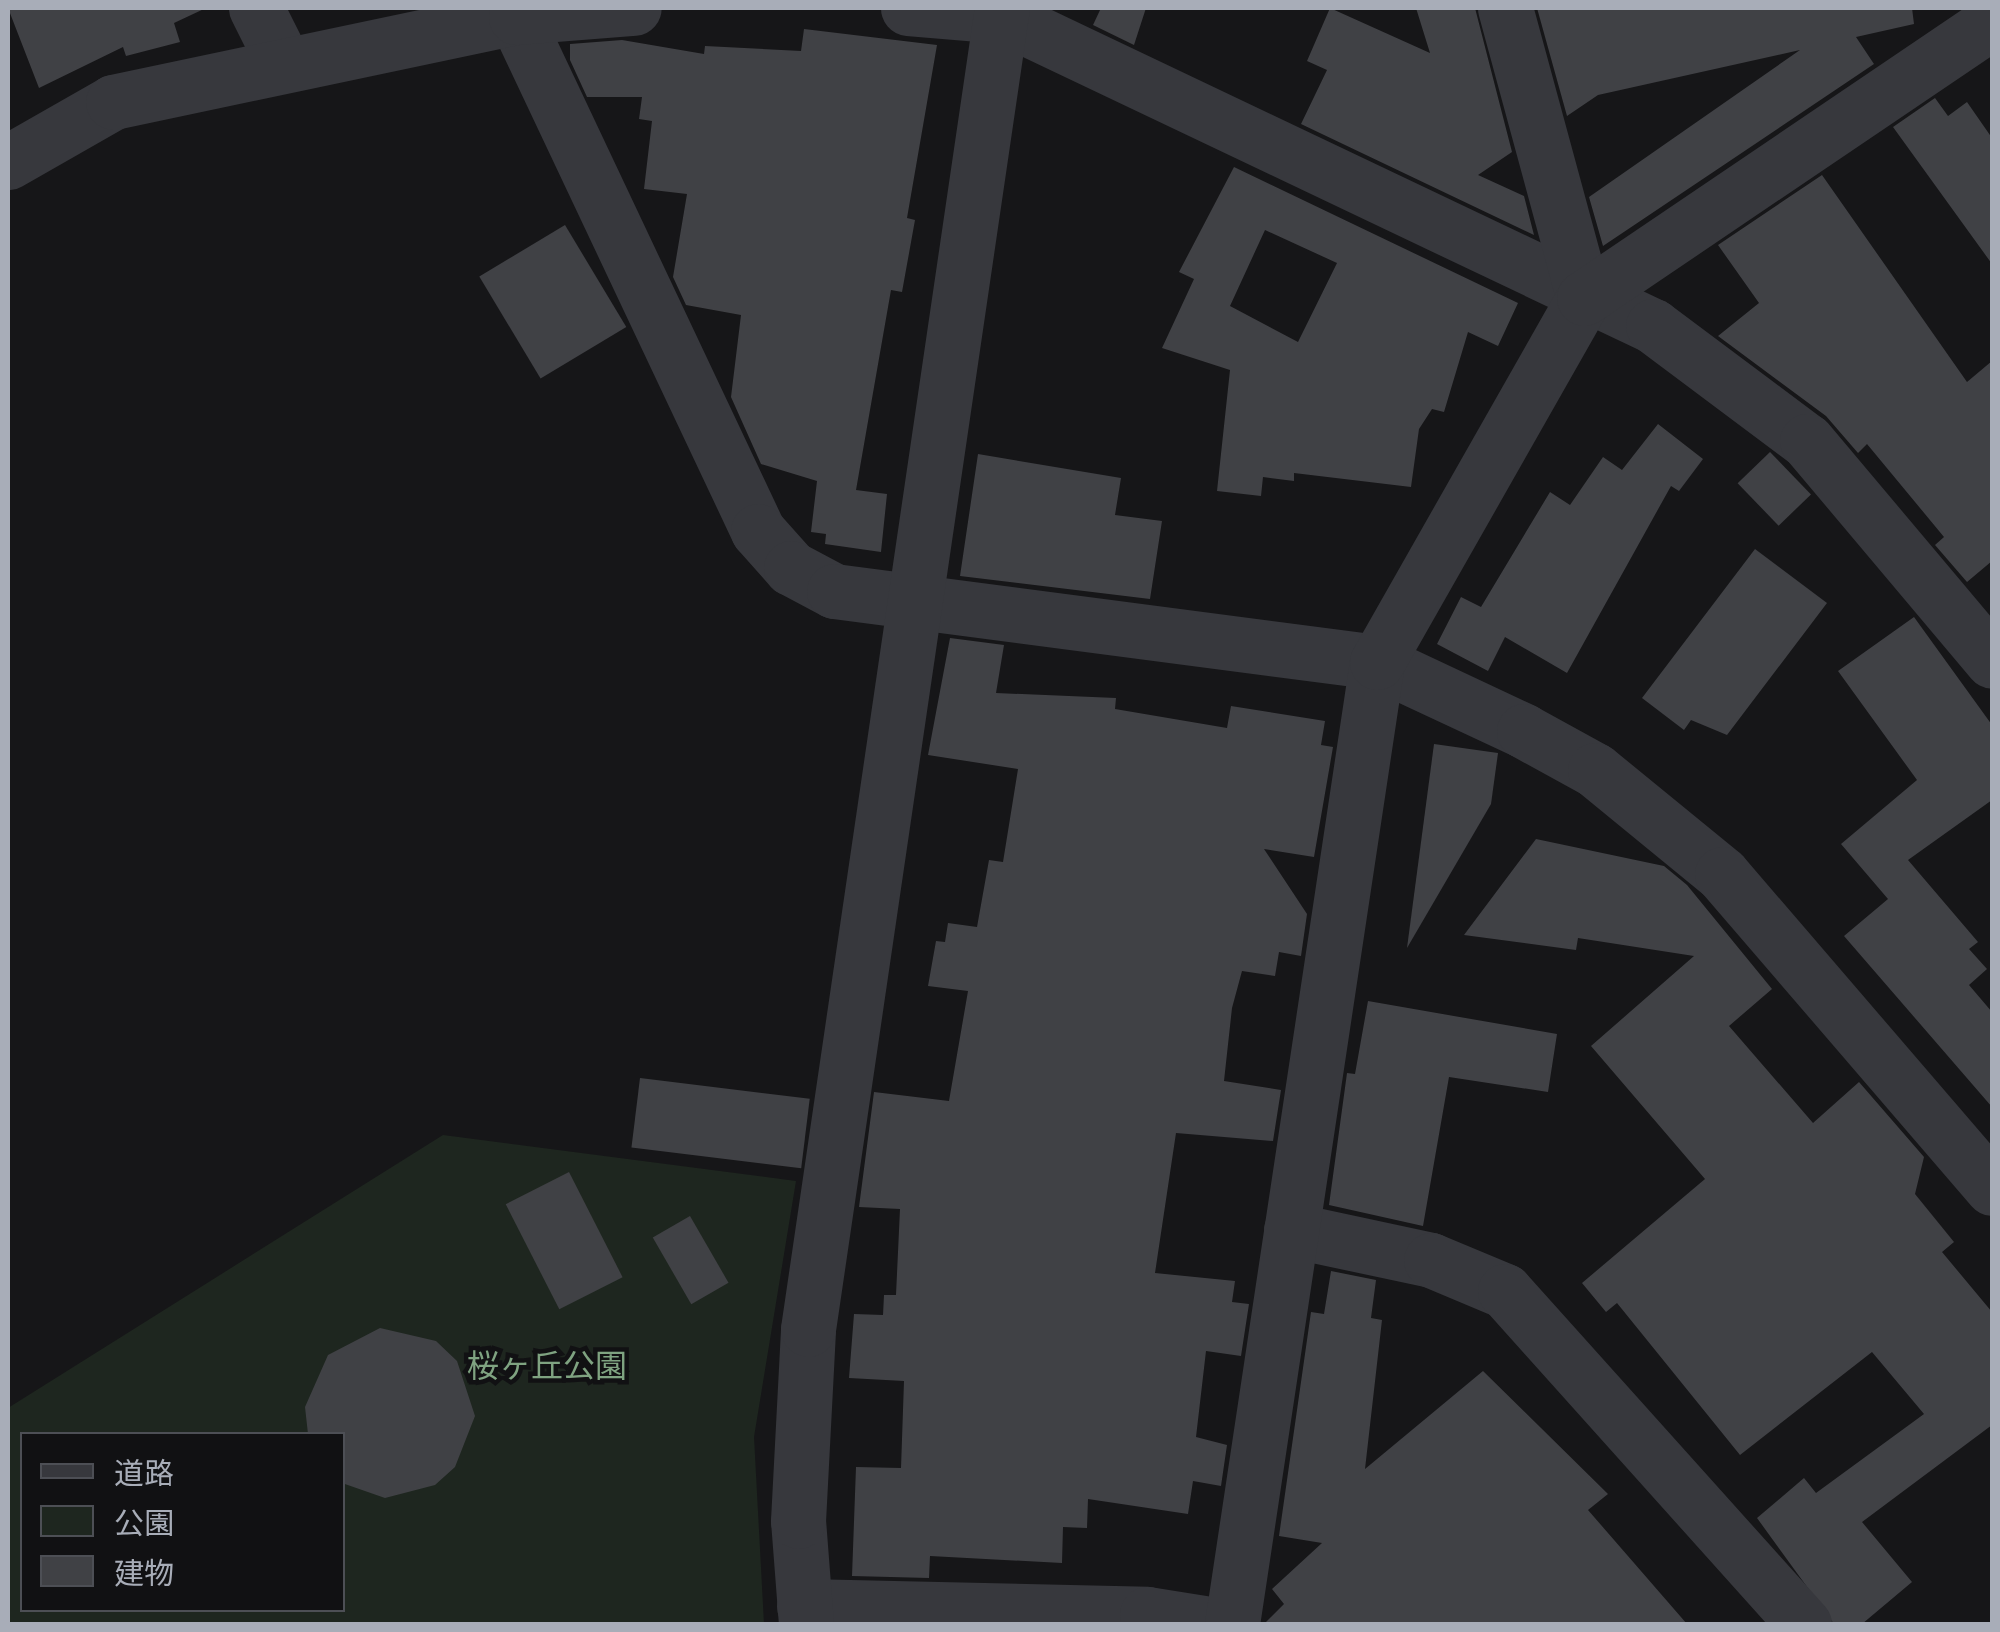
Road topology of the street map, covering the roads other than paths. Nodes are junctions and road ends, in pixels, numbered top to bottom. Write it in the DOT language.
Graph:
graph roads {
  1 [pos="256,8"];
  2 [pos="634,8"];
  3 [pos="908,8"];
  4 [pos="1505,8"];
  5 [pos="514,12"];
  6 [pos="1001,12"];
  7 [pos="1992,22"];
  8 [pos="283,62"];
  9 [pos="8,162"];
  10 [pos="1584,298"];
  11 [pos="919,601"];
  12 [pos="1992,661"];
  13 [pos="1376,662"];
  14 [pos="1992,1188"];
  15 [pos="1291,1230"];
  16 [pos="805,1615"];
  17 [pos="1211,1624"];
  18 [pos="1232,1624"];
  19 [pos="1804,1624"];
  1 -- 8 [label="street"];
  2 -- 5 [label="street"];
  3 -- 6 [label="street"];
  4 -- 10 [label="street"];
  5 -- 8 [label="street"];
  5 -- 11 [label="street"];
  6 -- 10 [label="street"];
  6 -- 11 [label="street"];
  7 -- 10 [label="street"];
  8 -- 9 [label="street"];
  10 -- 12 [label="street"];
  10 -- 13 [label="street"];
  11 -- 13 [label="street"];
  11 -- 16 [label="street"];
  13 -- 14 [label="street"];
  13 -- 15 [label="street"];
  15 -- 18 [label="street"];
  15 -- 19 [label="street"];
  16 -- 17 [label="street"];
}
